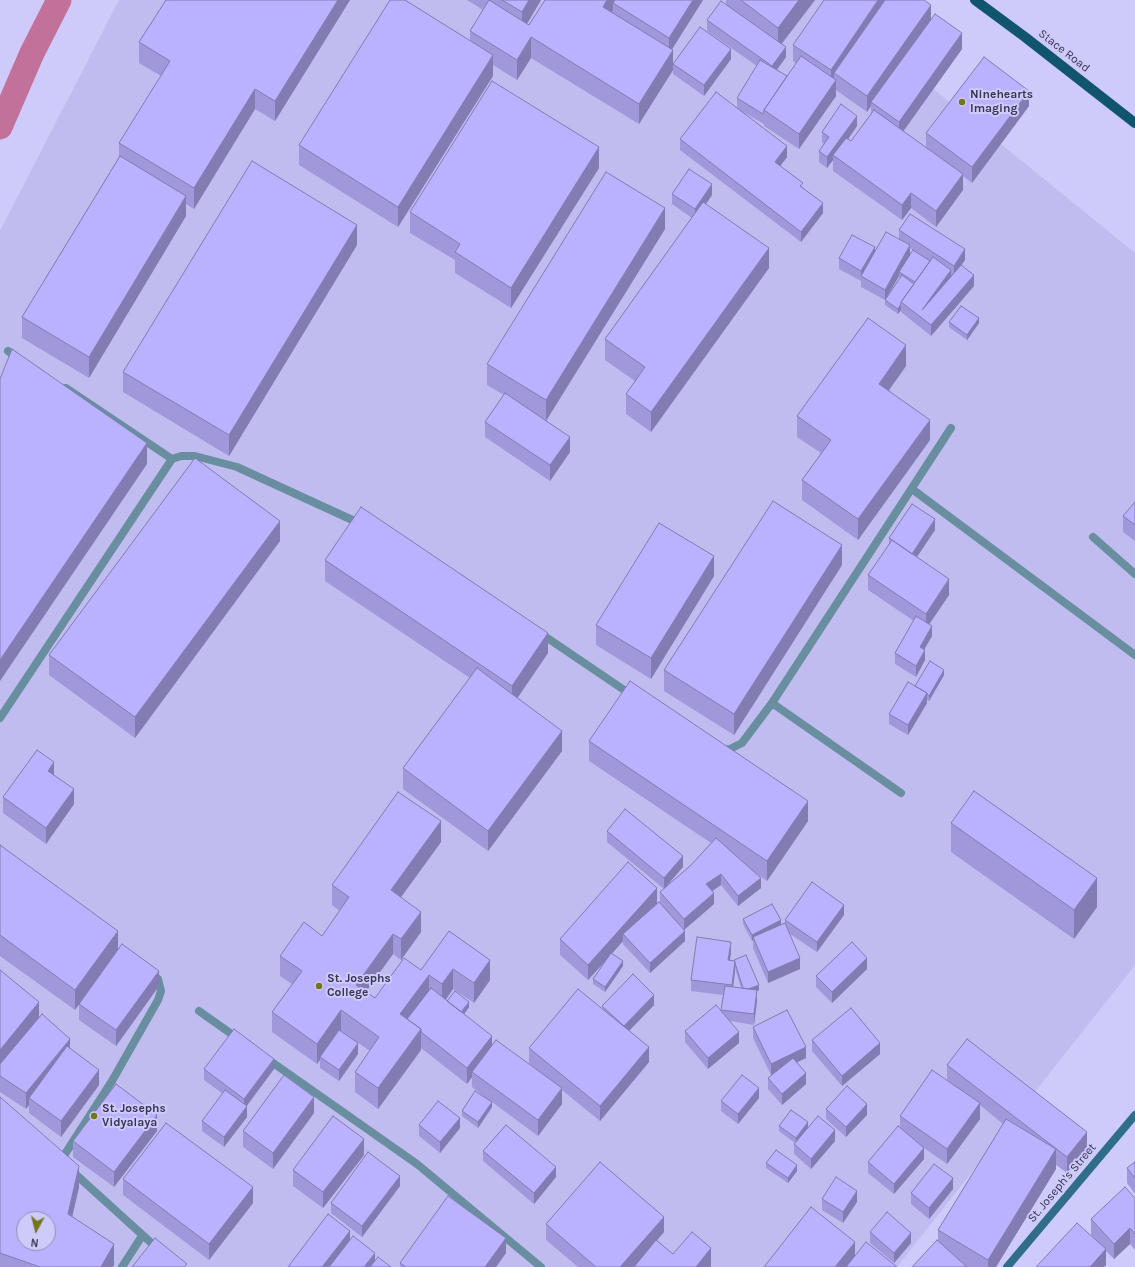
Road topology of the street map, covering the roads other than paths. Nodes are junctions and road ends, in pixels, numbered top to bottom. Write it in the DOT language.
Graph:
graph roads {
  1 [pos="976,0"];
  2 [pos="1135,123"];
  3 [pos="8,351"];
  4 [pos="26,363"];
  5 [pos="58,383"];
  6 [pos="951,428"];
  7 [pos="172,459"];
  8 [pos="912,489"];
  9 [pos="369,529"];
  10 [pos="1093,537"];
  11 [pos="1135,574"];
  12 [pos="533,629"];
  13 [pos="1135,655"];
  14 [pos="643,702"];
  15 [pos="772,703"];
  16 [pos="0,718"];
  17 [pos="714,748"];
  18 [pos="901,793"];
  19 [pos="146,969"];
  20 [pos="199,1011"];
  21 [pos="244,1043"];
  22 [pos="257,1052"];
  23 [pos="1135,1115"];
  24 [pos="142,1236"];
  25 [pos="164,1254"];
  26 [pos="122,1267"];
  27 [pos="541,1267"];
  28 [pos="1007,1267"];
  1 -- 2 [label="main road, Stace Road"];
  3 -- 4 [label="street"];
  5 -- 7 [label="street"];
  6 -- 8 [label="street"];
  7 -- 9 [label="street"];
  7 -- 16 [label="street"];
  8 -- 13 [label="street"];
  8 -- 15 [label="street"];
  10 -- 11 [label="street"];
  12 -- 14 [label="street"];
  15 -- 17 [label="street"];
  15 -- 18 [label="street"];
  19 -- 24 [label="street"];
  20 -- 21 [label="street"];
  22 -- 27 [label="street"];
  23 -- 28 [label="main road, St. Joseph's Street"];
  24 -- 25 [label="street"];
  24 -- 26 [label="street"];
}
